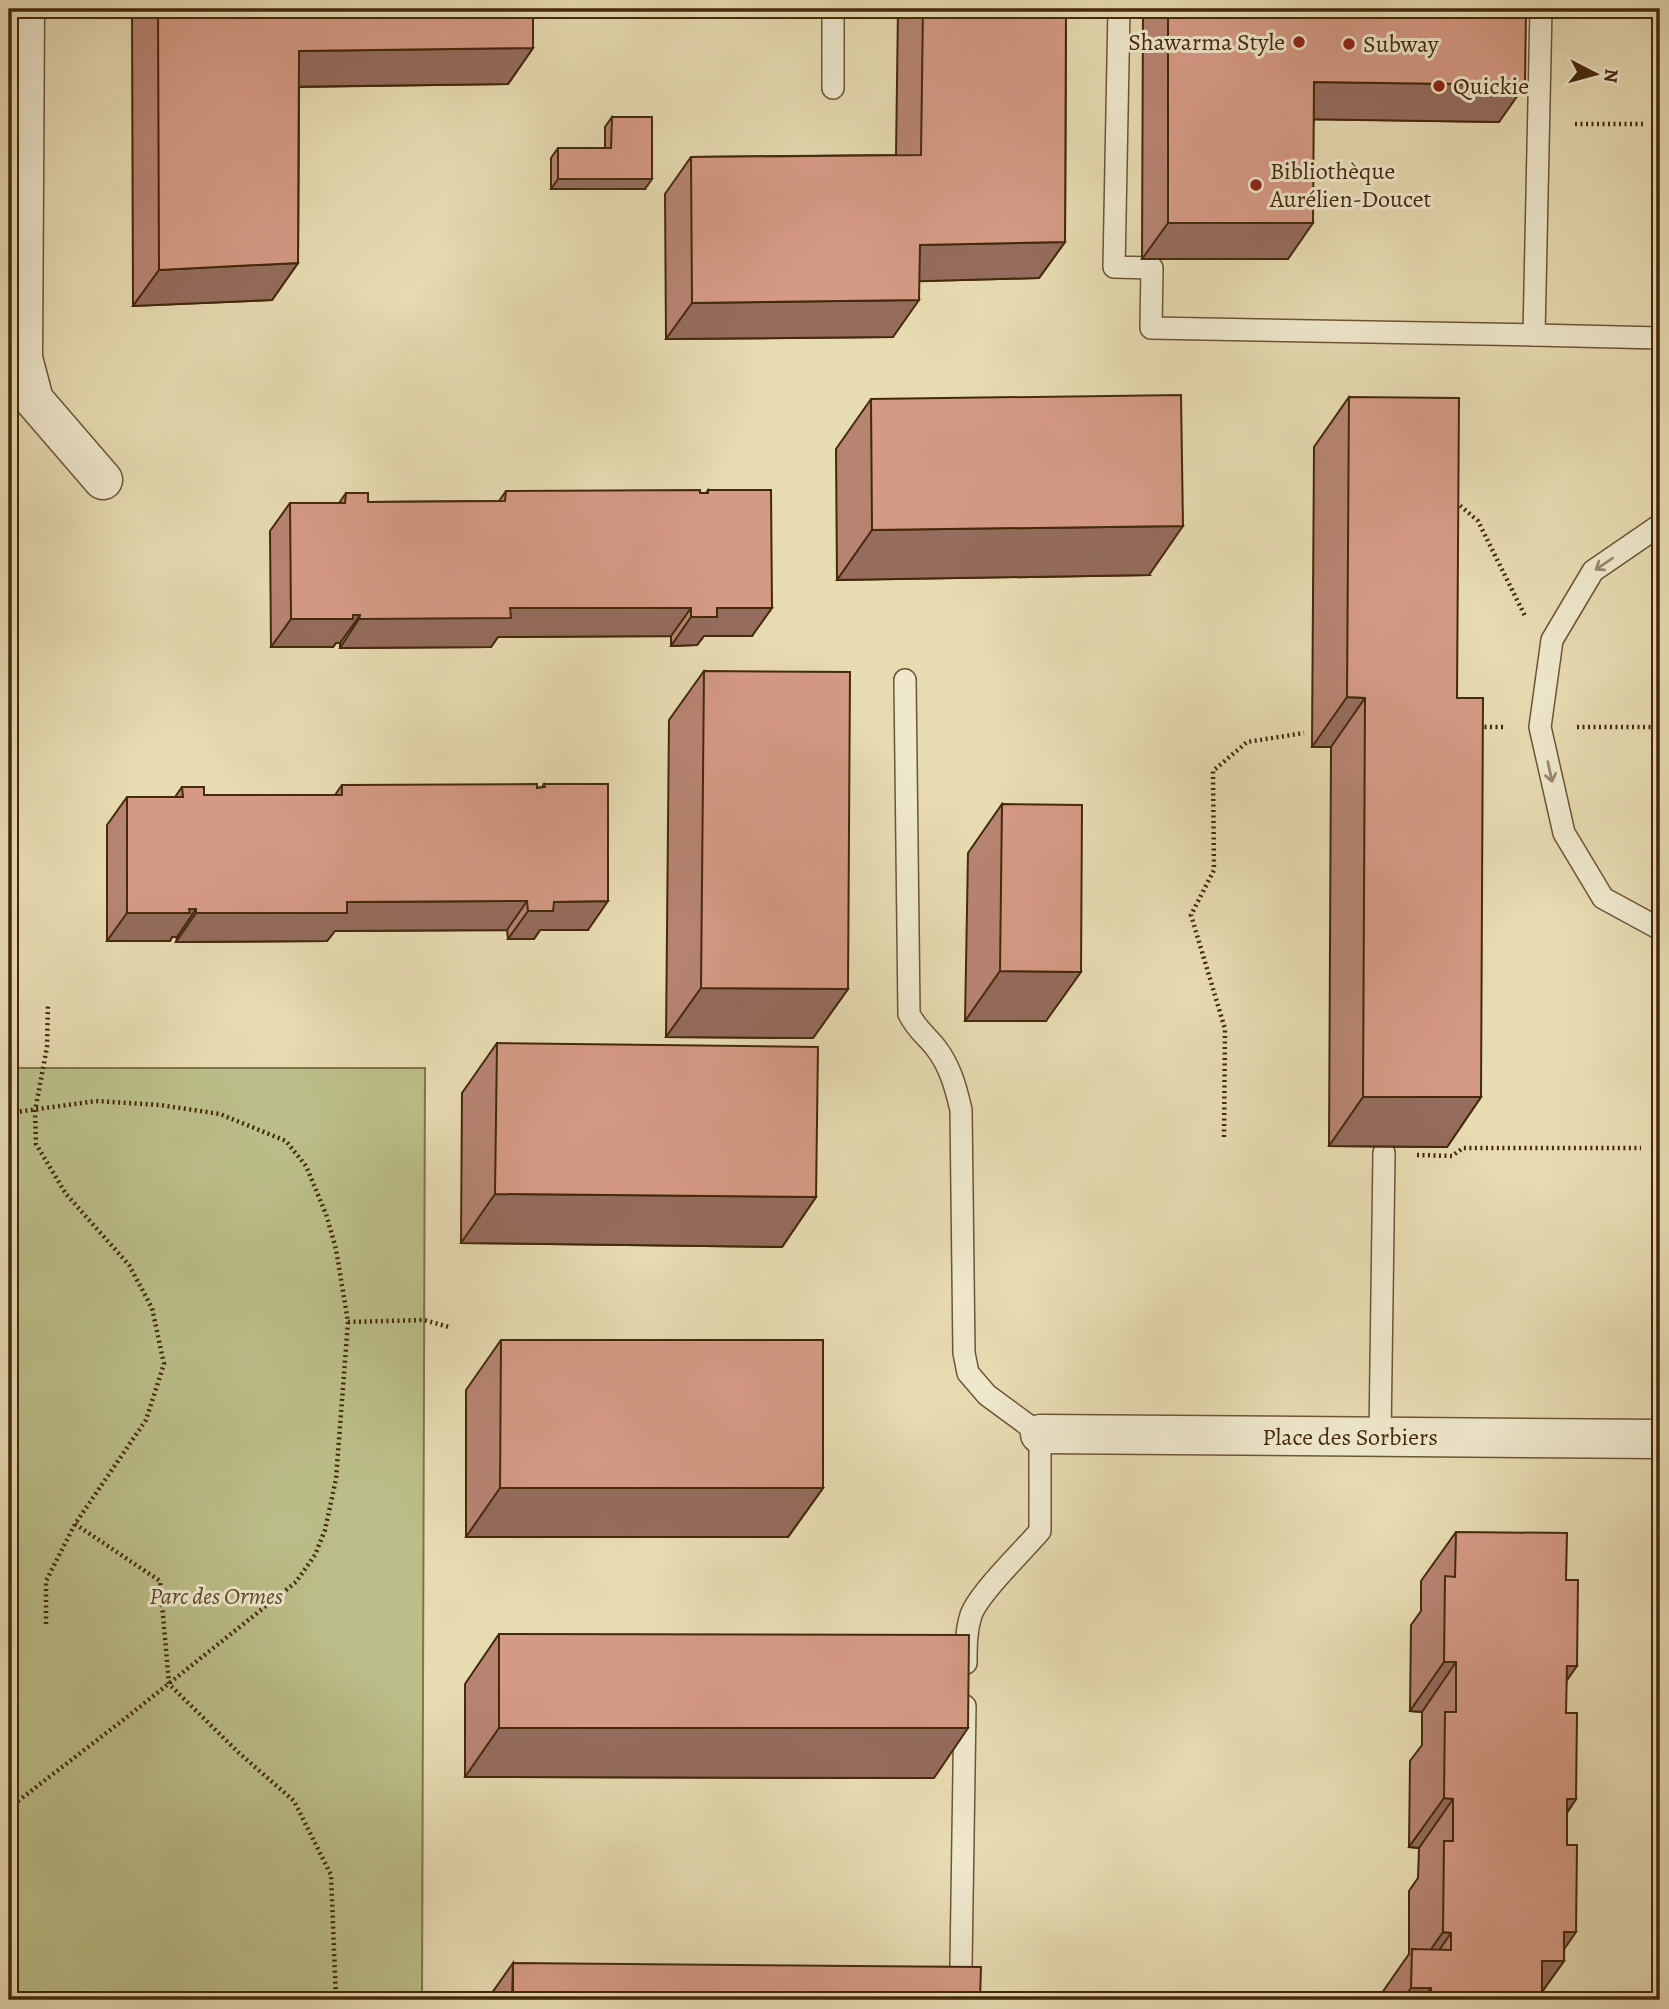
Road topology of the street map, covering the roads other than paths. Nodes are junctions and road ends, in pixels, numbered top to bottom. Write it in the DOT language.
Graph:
graph roads {
  1 [pos="25,9"];
  2 [pos="833,9"];
  3 [pos="1119,9"];
  4 [pos="1541,9"];
  5 [pos="833,88"];
  6 [pos="1535,335"];
  7 [pos="1660,338"];
  8 [pos="103,480"];
  9 [pos="1660,525"];
  10 [pos="905,680"];
  11 [pos="1660,929"];
  12 [pos="1384,1153"];
  13 [pos="1040,1434"];
  14 [pos="1380,1437"];
  15 [pos="1660,1438"];
  16 [pos="961,1965"];
  1 -- 8 [label="street"];
  2 -- 5 [label="lane"];
  3 -- 6 [label="lane"];
  4 -- 6 [label="lane"];
  6 -- 7 [label="lane"];
  9 -- 11 [label="lane, one-way"];
  10 -- 13 [label="lane"];
  12 -- 14 [label="lane"];
  13 -- 14 [label="street, Place des Sorbiers"];
  13 -- 16 [label="lane"];
  14 -- 15 [label="street, Place des Sorbiers"];
}
